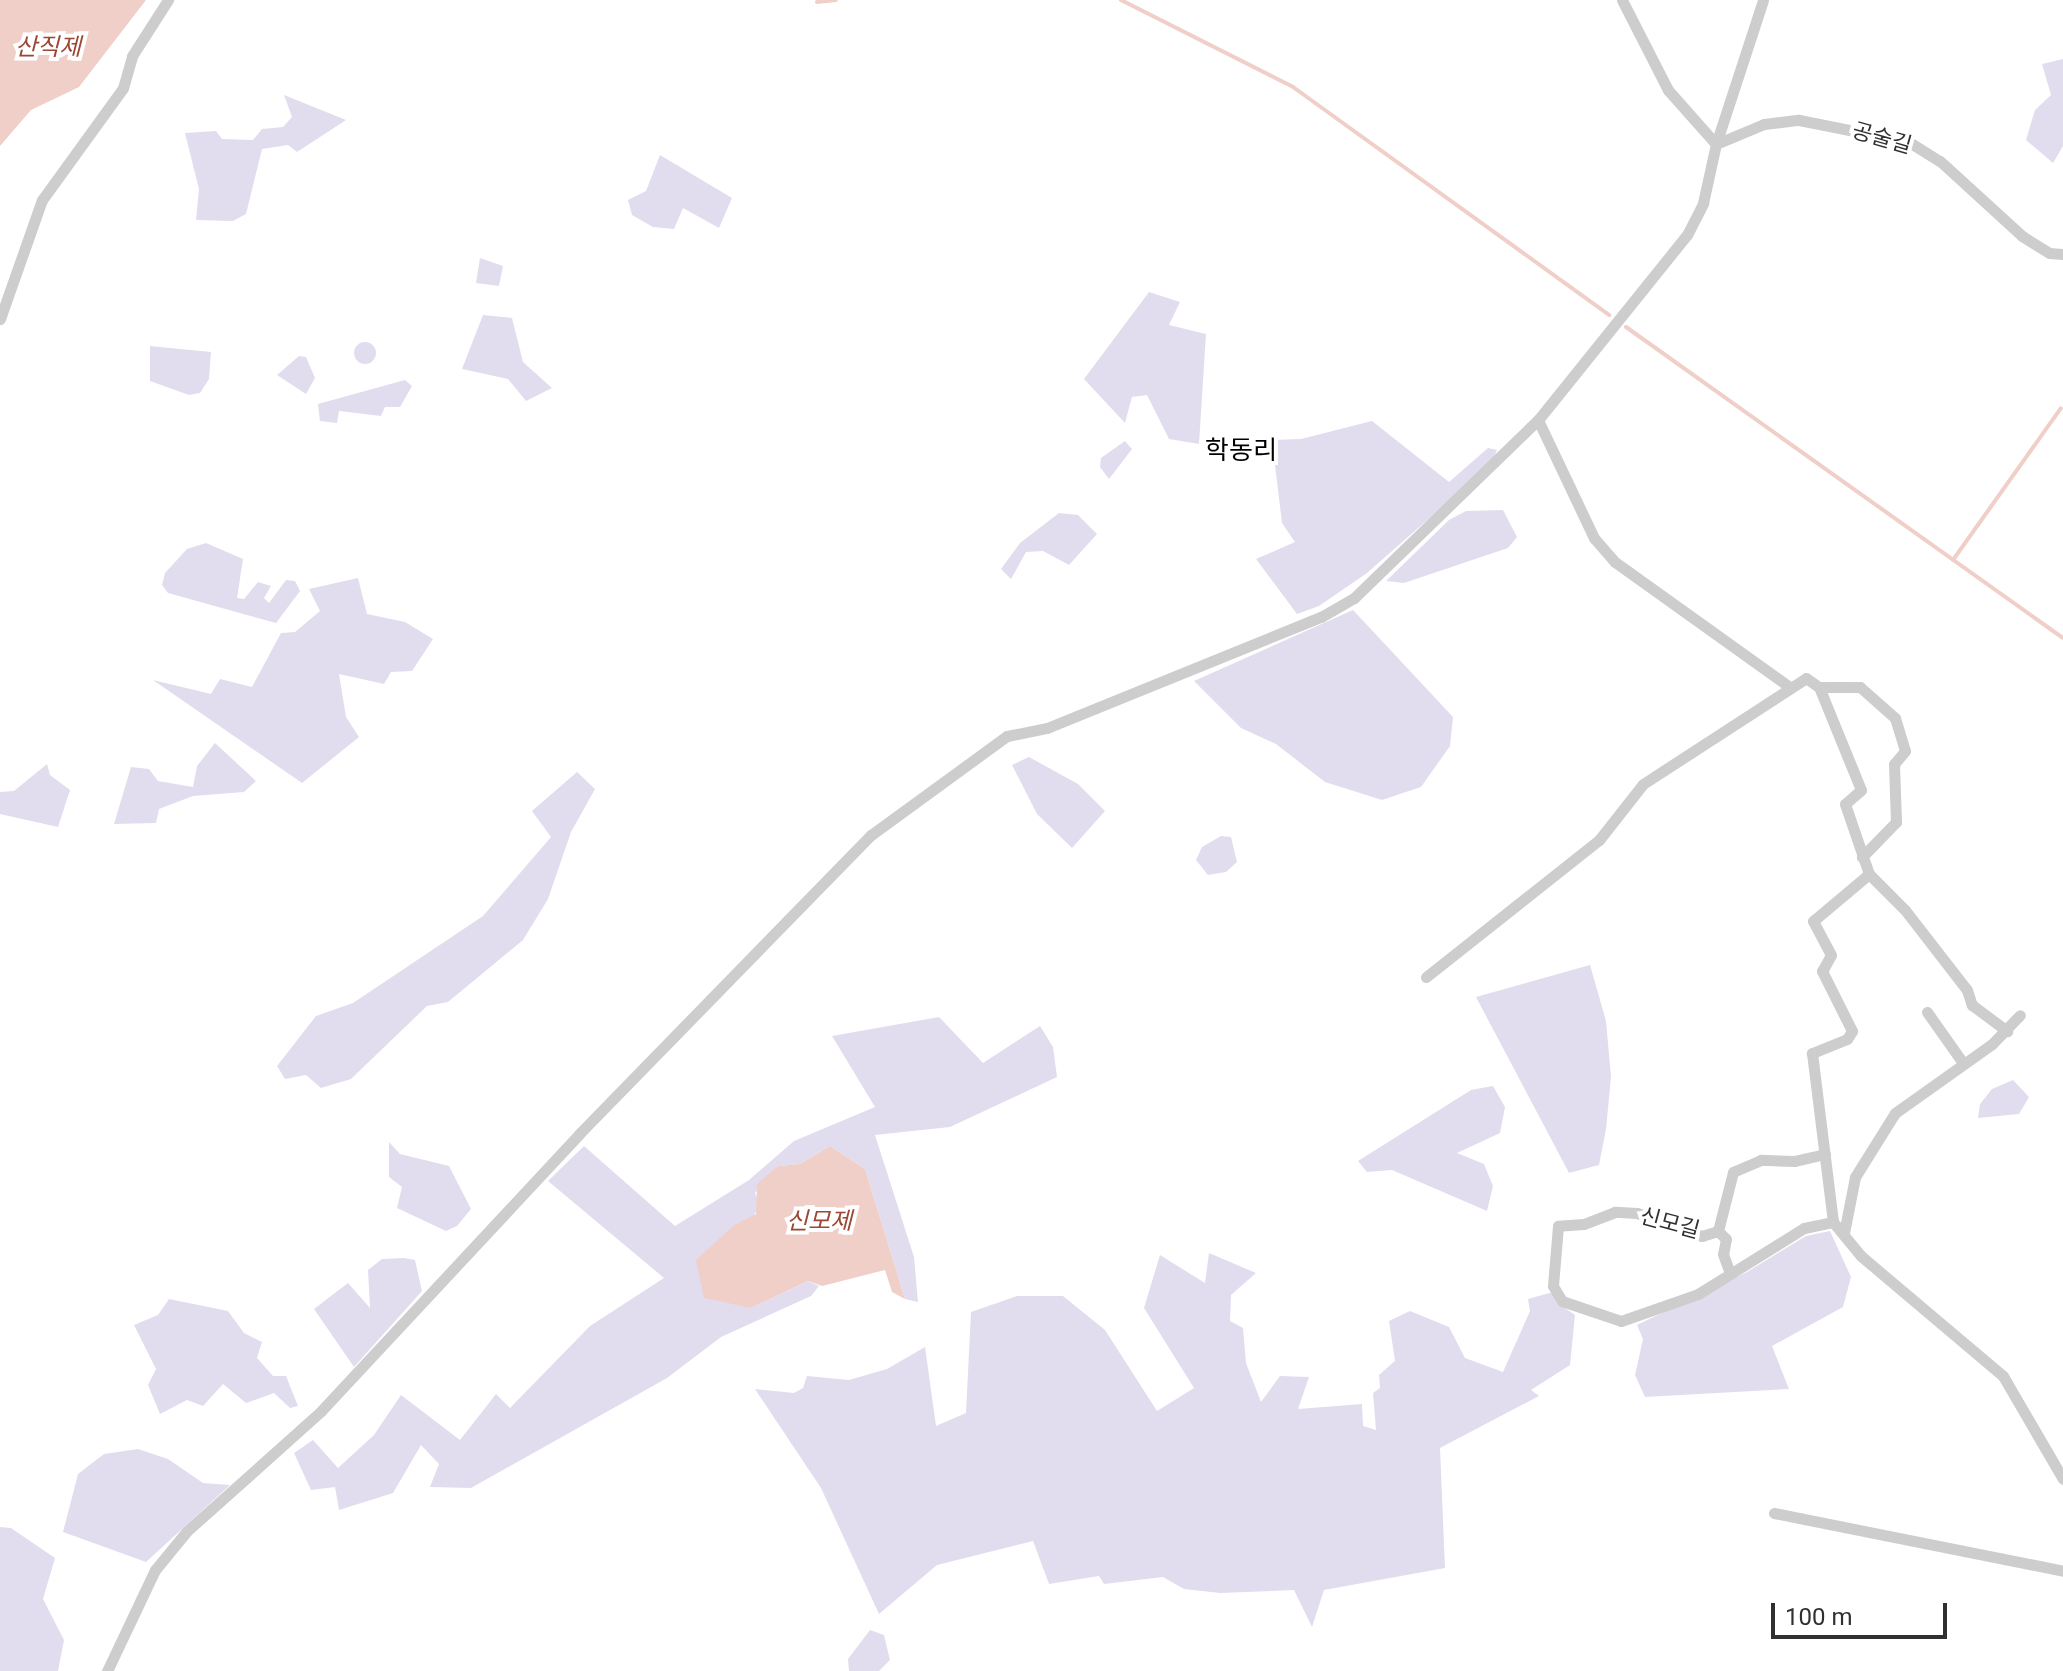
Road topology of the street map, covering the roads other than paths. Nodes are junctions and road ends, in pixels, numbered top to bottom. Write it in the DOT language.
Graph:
graph roads {
  1 [pos="168,0"];
  2 [pos="1622,0"];
  3 [pos="1763,0"];
  4 [pos="1716,144"];
  5 [pos="2063,254"];
  6 [pos="0,319"];
  7 [pos="1538,420"];
  8 [pos="1819,687"];
  9 [pos="1791,688"];
  10 [pos="1862,857"];
  11 [pos="1869,874"];
  12 [pos="1426,977"];
  13 [pos="1927,1012"];
  14 [pos="2020,1015"];
  15 [pos="2007,1031"];
  16 [pos="1963,1063"];
  17 [pos="1825,1154"];
  18 [pos="1833,1222"];
  19 [pos="1718,1231"];
  20 [pos="1844,1233"];
  21 [pos="1730,1273"];
  22 [pos="2063,1479"];
  23 [pos="1774,1513"];
  24 [pos="2063,1571"];
  25 [pos="107,1671"];
  1 -- 6 [label="street"];
  2 -- 4 [label="street"];
  3 -- 4 [label="street"];
  4 -- 5 [label="street, 공술길"];
  4 -- 7 [label="street"];
  7 -- 9 [label="street"];
  7 -- 25 [label="street"];
  8 -- 9 [label="street"];
  8 -- 10 [label="street"];
  8 -- 10 [label="street"];
  9 -- 12 [label="street"];
  10 -- 11 [label="street"];
  11 -- 15 [label="street"];
  11 -- 17 [label="street"];
  13 -- 16 [label="street"];
  14 -- 15 [label="street"];
  15 -- 16 [label="street"];
  16 -- 20 [label="street"];
  17 -- 18 [label="street"];
  17 -- 19 [label="street, 신모길"];
  18 -- 20 [label="street"];
  18 -- 21 [label="street, 신모길"];
  19 -- 21 [label="street"];
  19 -- 21 [label="street, 신모길"];
  20 -- 22 [label="street"];
  23 -- 24 [label="street"];
}
